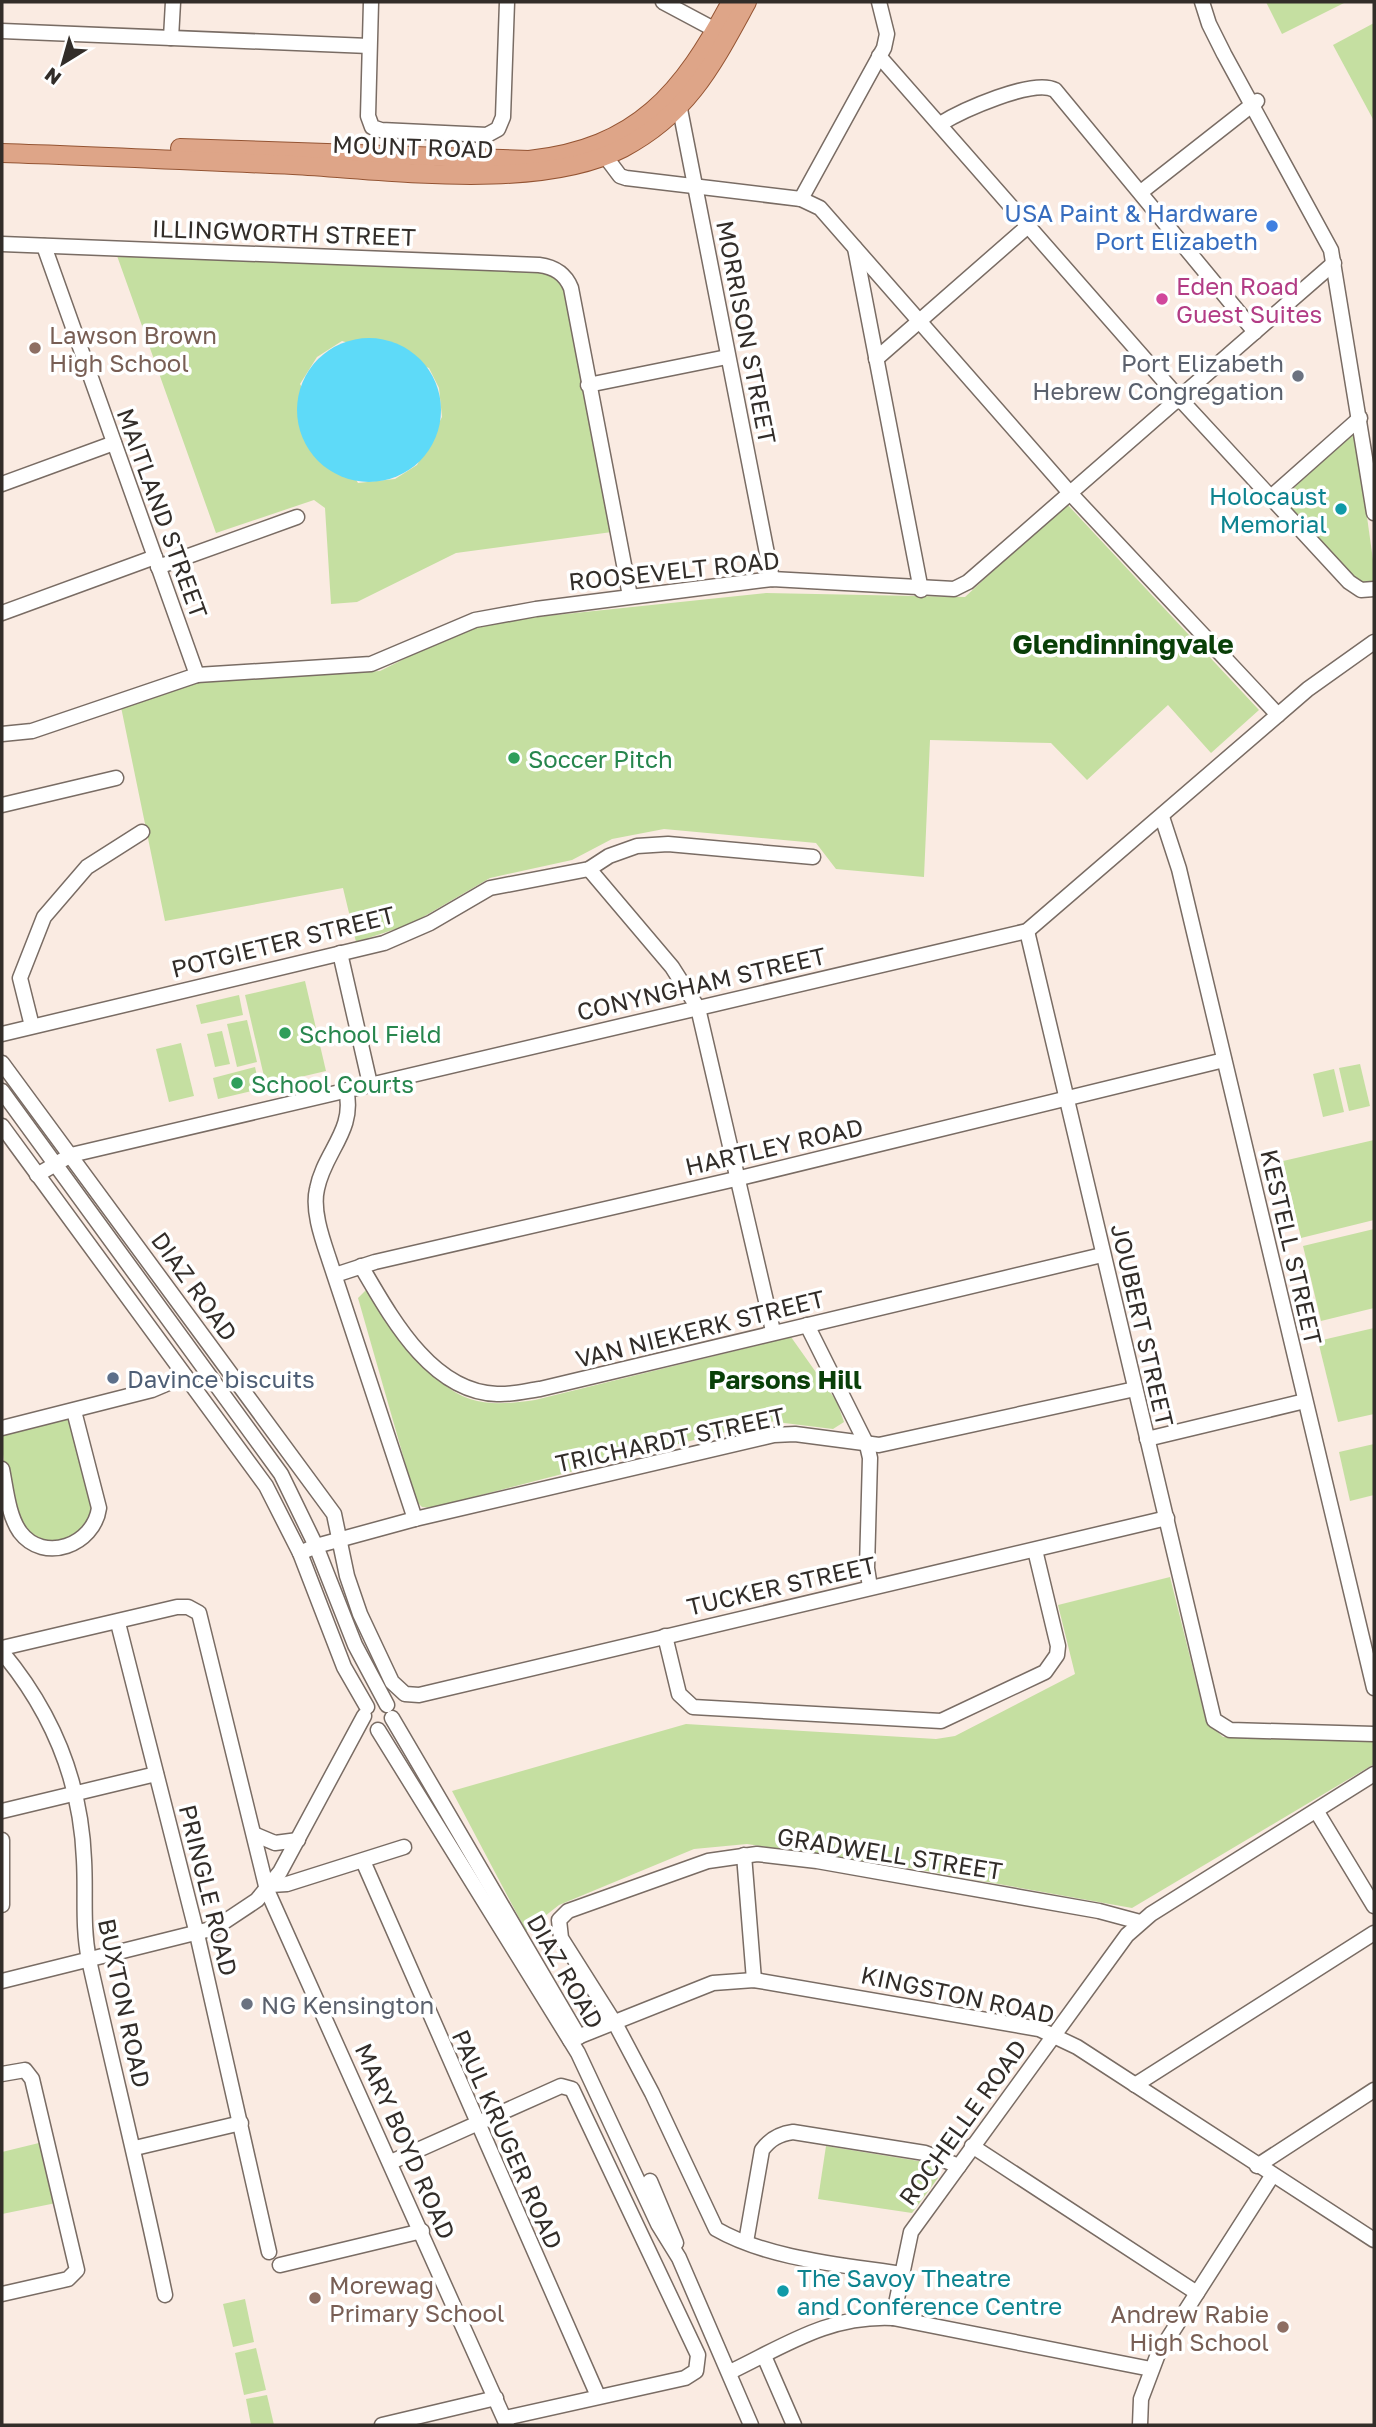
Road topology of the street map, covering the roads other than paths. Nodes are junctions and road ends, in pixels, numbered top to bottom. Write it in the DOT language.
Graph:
graph roads {
  1 [pos="173,2"];
  2 [pos="372,2"];
  3 [pos="507,2"];
  4 [pos="663,2"];
  5 [pos="732,2"];
  6 [pos="747,2"];
  7 [pos="878,2"];
  8 [pos="1202,2"];
  9 [pos="1211,2"];
  10 [pos="2,31"];
  11 [pos="722,33"];
  12 [pos="171,38"];
  13 [pos="369,46"];
  14 [pos="879,56"];
  15 [pos="676,102"];
  16 [pos="1255,103"];
  17 [pos="940,124"];
  18 [pos="435,132"];
  19 [pos="2,140"];
  20 [pos="600,151"];
  21 [pos="2,152"];
  22 [pos="191,154"];
  23 [pos="433,165"];
  24 [pos="697,187"];
  25 [pos="1141,192"];
  26 [pos="801,199"];
  27 [pos="1028,226"];
  28 [pos="2,244"];
  29 [pos="44,246"];
  30 [pos="855,246"];
  31 [pos="1334,263"];
  32 [pos="920,321"];
  33 [pos="1255,332"];
  34 [pos="727,357"];
  35 [pos="876,359"];
  36 [pos="588,385"];
  37 [pos="1179,398"];
  38 [pos="1360,418"];
  39 [pos="114,443"];
  40 [pos="2,484"];
  41 [pos="1070,493"];
  42 [pos="1271,498"];
  43 [pos="1374,513"];
  44 [pos="297,517"];
  45 [pos="157,562"];
  46 [pos="772,579"];
  47 [pos="1374,589"];
  48 [pos="920,590"];
  49 [pos="630,596"];
  50 [pos="2,613"];
  51 [pos="1374,642"];
  52 [pos="1374,653"];
  53 [pos="197,675"];
  54 [pos="1303,696"];
  55 [pos="1278,715"];
  56 [pos="2,734"];
  57 [pos="116,778"];
  58 [pos="2,805"];
  59 [pos="1162,817"];
  60 [pos="142,832"];
  61 [pos="813,857"];
  62 [pos="589,869"];
  63 [pos="1027,931"];
  64 [pos="340,953"];
  65 [pos="698,1008"];
  66 [pos="32,1026"];
  67 [pos="2,1034"];
  68 [pos="1224,1060"];
  69 [pos="2,1063"];
  70 [pos="370,1084"];
  71 [pos="345,1090"];
  72 [pos="2,1091"];
  73 [pos="1068,1100"];
  74 [pos="2,1126"];
  75 [pos="71,1156"];
  76 [pos="54,1163"];
  77 [pos="37,1175"];
  78 [pos="740,1178"];
  79 [pos="1102,1255"];
  80 [pos="362,1266"];
  81 [pos="335,1275"];
  82 [pos="807,1325"];
  83 [pos="773,1331"];
  84 [pos="186,1376"];
  85 [pos="1135,1389"];
  86 [pos="1305,1401"];
  87 [pos="74,1411"];
  88 [pos="2,1428"];
  89 [pos="1147,1439"];
  90 [pos="867,1445"];
  91 [pos="2,1469"];
  92 [pos="1167,1518"];
  93 [pos="415,1519"];
  94 [pos="337,1539"];
  95 [pos="316,1546"];
  96 [pos="1035,1550"];
  97 [pos="299,1553"];
  98 [pos="870,1587"];
  99 [pos="118,1623"];
  100 [pos="665,1636"];
  101 [pos="2,1650"];
  102 [pos="1374,1688"];
  103 [pos="405,1694"];
  104 [pos="365,1712"];
  105 [pos="390,1712"];
  106 [pos="373,1732"];
  107 [pos="1374,1734"];
  108 [pos="350,1747"];
  109 [pos="156,1774"];
  110 [pos="1374,1774"];
  111 [pos="76,1794"];
  112 [pos="2,1811"];
  113 [pos="1317,1812"];
  114 [pos="256,1835"];
  115 [pos="2,1840"];
  116 [pos="298,1840"];
  117 [pos="404,1847"];
  118 [pos="744,1855"];
  119 [pos="362,1861"];
  120 [pos="269,1887"];
  121 [pos="2,1905"];
  122 [pos="1374,1906"];
  123 [pos="559,1920"];
  124 [pos="1140,1922"];
  125 [pos="1374,1933"];
  126 [pos="197,1934"];
  127 [pos="89,1960"];
  128 [pos="754,1980"];
  129 [pos="2,1981"];
  130 [pos="613,2021"];
  131 [pos="1054,2034"];
  132 [pos="574,2038"];
  133 [pos="2,2074"];
  134 [pos="1135,2085"];
  135 [pos="1374,2090"];
  136 [pos="241,2123"];
  137 [pos="477,2124"];
  138 [pos="972,2146"];
  139 [pos="135,2148"];
  140 [pos="391,2162"];
  141 [pos="959,2166"];
  142 [pos="1257,2166"];
  143 [pos="1272,2176"];
  144 [pos="422,2231"];
  145 [pos="1374,2240"];
  146 [pos="746,2242"];
  147 [pos="270,2252"];
  148 [pos="280,2265"];
  149 [pos="901,2274"];
  150 [pos="1197,2293"];
  151 [pos="2,2294"];
  152 [pos="165,2295"];
  153 [pos="893,2318"];
  154 [pos="764,2356"];
  155 [pos="1150,2369"];
  156 [pos="730,2372"];
  157 [pos="598,2396"];
  158 [pos="496,2398"];
  159 [pos="506,2421"];
  160 [pos="382,2425"];
  161 [pos="751,2425"];
  162 [pos="794,2425"];
  163 [pos="1140,2425"];
  1 -- 12 [label="street"];
  2 -- 13 [label="street"];
  3 -- 18 [label="street"];
  4 -- 11 [label="street"];
  5 -- 11 [label="main road, MOUNT ROAD"];
  6 -- 11 [label="main road, MOUNT ROAD"];
  7 -- 14 [label="street"];
  8 -- 16 [label="street"];
  9 -- 16 [label="street"];
  10 -- 12 [label="street"];
  11 -- 15 [label="main road, MOUNT ROAD"];
  12 -- 13 [label="street"];
  13 -- 18 [label="street"];
  14 -- 17 [label="street"];
  14 -- 26 [label="street"];
  15 -- 20 [label="main road, MOUNT ROAD"];
  15 -- 24 [label="street, MORRISON STREET"];
  16 -- 25 [label="street"];
  16 -- 31 [label="street"];
  17 -- 25 [label="street"];
  17 -- 27 [label="street"];
  18 -- 23 [label="street"];
  19 -- 22 [label="main road, MOUNT ROAD"];
  20 -- 23 [label="main road, MOUNT ROAD"];
  20 -- 24 [label="street"];
  21 -- 22 [label="main road, MOUNT ROAD"];
  22 -- 23 [label="main road, MOUNT ROAD"];
  24 -- 26 [label="street"];
  24 -- 34 [label="street, MORRISON STREET"];
  25 -- 33 [label="street"];
  26 -- 30 [label="street"];
  27 -- 32 [label="street"];
  27 -- 37 [label="street"];
  28 -- 29 [label="street, ILLINGWORTH STREET"];
  29 -- 36 [label="street, ILLINGWORTH STREET"];
  29 -- 39 [label="street, MAITLAND STREET"];
  30 -- 32 [label="street"];
  30 -- 35 [label="street"];
  31 -- 33 [label="street, ROOSEVELT ROAD"];
  31 -- 38 [label="street"];
  32 -- 35 [label="street"];
  32 -- 41 [label="street"];
  33 -- 37 [label="street, ROOSEVELT ROAD"];
  34 -- 36 [label="street"];
  34 -- 46 [label="street, MORRISON STREET"];
  35 -- 48 [label="street"];
  36 -- 49 [label="street"];
  37 -- 41 [label="street, ROOSEVELT ROAD"];
  37 -- 42 [label="street"];
  38 -- 42 [label="street"];
  38 -- 43 [label="street"];
  39 -- 40 [label="street"];
  39 -- 45 [label="street, MAITLAND STREET"];
  41 -- 48 [label="street, ROOSEVELT ROAD"];
  41 -- 55 [label="street"];
  42 -- 47 [label="street"];
  44 -- 45 [label="street"];
  45 -- 50 [label="street"];
  45 -- 53 [label="street, MAITLAND STREET"];
  46 -- 48 [label="street, ROOSEVELT ROAD"];
  46 -- 49 [label="street, ROOSEVELT ROAD"];
  49 -- 53 [label="street, ROOSEVELT ROAD"];
  51 -- 54 [label="street, CONYNGHAM STREET"];
  52 -- 54 [label="street, CONYNGHAM STREET"];
  53 -- 56 [label="street, ROOSEVELT ROAD"];
  54 -- 55 [label="street, CONYNGHAM STREET"];
  55 -- 59 [label="street, CONYNGHAM STREET"];
  57 -- 58 [label="street"];
  59 -- 63 [label="street, CONYNGHAM STREET"];
  59 -- 68 [label="street, KESTELL STREET"];
  60 -- 66 [label="street"];
  61 -- 62 [label="street, POTGIETER STREET"];
  62 -- 64 [label="street, POTGIETER STREET"];
  62 -- 65 [label="street"];
  63 -- 65 [label="street, CONYNGHAM STREET"];
  63 -- 73 [label="street, JOUBERT STREET"];
  64 -- 66 [label="street, POTGIETER STREET"];
  64 -- 70 [label="street"];
  65 -- 70 [label="street, CONYNGHAM STREET"];
  65 -- 78 [label="street"];
  66 -- 67 [label="street, POTGIETER STREET"];
  68 -- 73 [label="street, HARTLEY ROAD"];
  68 -- 86 [label="street, KESTELL STREET"];
  69 -- 75 [label="street, DIAZ ROAD"];
  70 -- 71 [label="street, CONYNGHAM STREET"];
  71 -- 75 [label="street, CONYNGHAM STREET"];
  71 -- 81 [label="street"];
  72 -- 76 [label="street, DIAZ ROAD"];
  73 -- 78 [label="street, HARTLEY ROAD"];
  73 -- 79 [label="street, JOUBERT STREET"];
  74 -- 77 [label="street"];
  75 -- 76 [label="street, CONYNGHAM STREET"];
  75 -- 94 [label="street, DIAZ ROAD"];
  76 -- 77 [label="street, CONYNGHAM STREET"];
  76 -- 95 [label="street, DIAZ ROAD"];
  77 -- 84 [label="street"];
  78 -- 80 [label="street, HARTLEY ROAD"];
  78 -- 83 [label="street"];
  79 -- 82 [label="street, VAN NIEKERK STREET"];
  79 -- 85 [label="street, JOUBERT STREET"];
  80 -- 81 [label="street, HARTLEY ROAD"];
  80 -- 83 [label="street, VAN NIEKERK STREET"];
  81 -- 93 [label="street"];
  82 -- 83 [label="street, VAN NIEKERK STREET"];
  82 -- 90 [label="street"];
  84 -- 87 [label="street"];
  84 -- 97 [label="street"];
  85 -- 89 [label="street, JOUBERT STREET"];
  85 -- 90 [label="street, TRICHARDT STREET"];
  86 -- 89 [label="street"];
  86 -- 102 [label="street, KESTELL STREET"];
  87 -- 88 [label="street"];
  87 -- 91 [label="street"];
  89 -- 92 [label="street, JOUBERT STREET"];
  90 -- 93 [label="street, TRICHARDT STREET"];
  90 -- 98 [label="street"];
  92 -- 96 [label="street, TUCKER STREET"];
  92 -- 107 [label="street, JOUBERT STREET"];
  93 -- 94 [label="street, TRICHARDT STREET"];
  94 -- 95 [label="street, TRICHARDT STREET"];
  94 -- 103 [label="street, DIAZ ROAD"];
  95 -- 97 [label="street, TRICHARDT STREET"];
  95 -- 105 [label="street, DIAZ ROAD"];
  96 -- 98 [label="street, TUCKER STREET"];
  96 -- 100 [label="street"];
  97 -- 104 [label="street"];
  98 -- 100 [label="street, TUCKER STREET"];
  99 -- 101 [label="street"];
  99 -- 109 [label="street, PRINGLE ROAD"];
  99 -- 114 [label="street, MARY BOYD ROAD"];
  100 -- 103 [label="street, TUCKER STREET"];
  101 -- 111 [label="street, BUXTON ROAD"];
  104 -- 105 [label="street"];
  104 -- 106 [label="street"];
  104 -- 108 [label="street"];
  105 -- 106 [label="street"];
  105 -- 132 [label="street, DIAZ ROAD"];
  106 -- 108 [label="street"];
  106 -- 132 [label="street, DIAZ ROAD"];
  108 -- 116 [label="street"];
  109 -- 111 [label="street"];
  109 -- 126 [label="street, PRINGLE ROAD"];
  110 -- 113 [label="street, ROCHELLE ROAD"];
  111 -- 112 [label="street"];
  111 -- 127 [label="street, BUXTON ROAD"];
  113 -- 122 [label="street"];
  113 -- 124 [label="street, ROCHELLE ROAD"];
  114 -- 116 [label="street"];
  114 -- 120 [label="street, MARY BOYD ROAD"];
  115 -- 121 [label="street"];
  116 -- 120 [label="street"];
  117 -- 119 [label="street"];
  118 -- 123 [label="street, GRADWELL STREET"];
  118 -- 124 [label="street, GRADWELL STREET"];
  118 -- 128 [label="street"];
  119 -- 120 [label="street"];
  119 -- 137 [label="street, PAUL KRUGER ROAD"];
  120 -- 126 [label="street"];
  120 -- 140 [label="street, MARY BOYD ROAD"];
  123 -- 130 [label="street, DIAZ ROAD"];
  124 -- 131 [label="street, ROCHELLE ROAD"];
  125 -- 134 [label="street"];
  126 -- 127 [label="street"];
  126 -- 136 [label="street, PRINGLE ROAD"];
  127 -- 129 [label="street"];
  127 -- 139 [label="street, BUXTON ROAD"];
  128 -- 130 [label="street, KINGSTON ROAD"];
  128 -- 131 [label="street, KINGSTON ROAD"];
  130 -- 132 [label="street, KINGSTON ROAD"];
  130 -- 146 [label="street, DIAZ ROAD"];
  131 -- 134 [label="street, KINGSTON ROAD"];
  131 -- 138 [label="street, ROCHELLE ROAD"];
  132 -- 156 [label="street, DIAZ ROAD"];
  133 -- 151 [label="street"];
  134 -- 142 [label="street, KINGSTON ROAD"];
  135 -- 142 [label="street"];
  136 -- 139 [label="street"];
  136 -- 147 [label="street, PRINGLE ROAD"];
  137 -- 140 [label="street"];
  137 -- 157 [label="street, PAUL KRUGER ROAD"];
  137 -- 157 [label="street"];
  138 -- 141 [label="street, ROCHELLE ROAD"];
  138 -- 150 [label="street"];
  139 -- 152 [label="street, BUXTON ROAD"];
  140 -- 144 [label="street, MARY BOYD ROAD"];
  141 -- 146 [label="street"];
  141 -- 149 [label="street, ROCHELLE ROAD"];
  142 -- 143 [label="street, KINGSTON ROAD"];
  143 -- 145 [label="street, KINGSTON ROAD"];
  143 -- 150 [label="street"];
  144 -- 148 [label="street"];
  144 -- 158 [label="street, MARY BOYD ROAD"];
  146 -- 149 [label="street, DIAZ ROAD"];
  149 -- 153 [label="street, ROCHELLE ROAD"];
  150 -- 155 [label="street"];
  153 -- 154 [label="street"];
  153 -- 155 [label="street"];
  154 -- 156 [label="street"];
  154 -- 162 [label="street"];
  155 -- 163 [label="street"];
  156 -- 161 [label="street, DIAZ ROAD"];
  157 -- 159 [label="street"];
  158 -- 159 [label="street, MARY BOYD ROAD"];
  158 -- 160 [label="street"];
}
